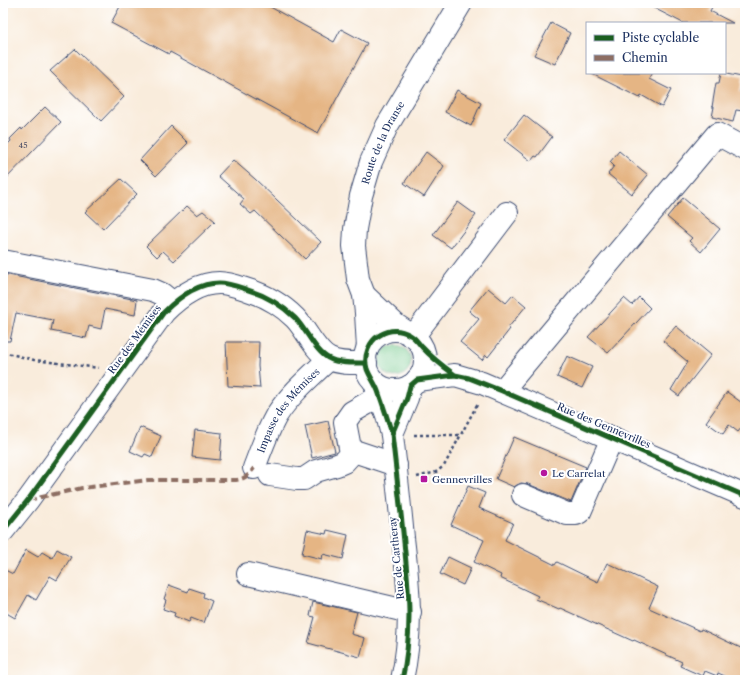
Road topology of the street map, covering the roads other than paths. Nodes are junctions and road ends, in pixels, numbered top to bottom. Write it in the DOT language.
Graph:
graph roads {
  1 [pos="460,3"];
  2 [pos="745,148"];
  3 [pos="507,213"];
  4 [pos="3,261"];
  5 [pos="364,295"];
  6 [pos="173,303"];
  7 [pos="414,339"];
  8 [pos="329,359"];
  9 [pos="372,372"];
  10 [pos="455,375"];
  11 [pos="414,383"];
  12 [pos="495,388"];
  13 [pos="401,435"];
  14 [pos="612,438"];
  15 [pos="354,451"];
  16 [pos="396,474"];
  17 [pos="523,495"];
  18 [pos="745,496"];
  19 [pos="3,531"];
  20 [pos="248,574"];
  21 [pos="410,612"];
  22 [pos="402,680"];
  1 -- 5 [label="street, Route de la Dranse"];
  2 -- 12 [label="street"];
  3 -- 7 [label="street"];
  4 -- 6 [label="street"];
  5 -- 7 [label="street, Route de la Dranse"];
  5 -- 9 [label="street, Route de la Dranse"];
  6 -- 8 [label="street, Rue des Mémises"];
  6 -- 19 [label="street, Rue des Mémises"];
  7 -- 9 [label="street"];
  7 -- 10 [label="street, Rue des Gennevrilles"];
  7 -- 11 [label="street"];
  8 -- 9 [label="street"];
  8 -- 15 [label="street, Impasse des Mémises"];
  9 -- 11 [label="street"];
  9 -- 13 [label="street, Rue de Cartheray"];
  9 -- 15 [label="street"];
  10 -- 11 [label="street, Rue des Gennevrilles"];
  10 -- 12 [label="street, Rue des Gennevrilles"];
  11 -- 13 [label="street, Rue de Cartheray"];
  12 -- 14 [label="street, Rue des Gennevrilles"];
  13 -- 16 [label="street, Rue de Cartheray"];
  14 -- 17 [label="street"];
  14 -- 18 [label="street, Rue des Gennevrilles"];
  15 -- 16 [label="street"];
  16 -- 21 [label="street, Rue de Cartheray"];
  20 -- 21 [label="street"];
  21 -- 22 [label="street, Rue de Cartheray"];
}
